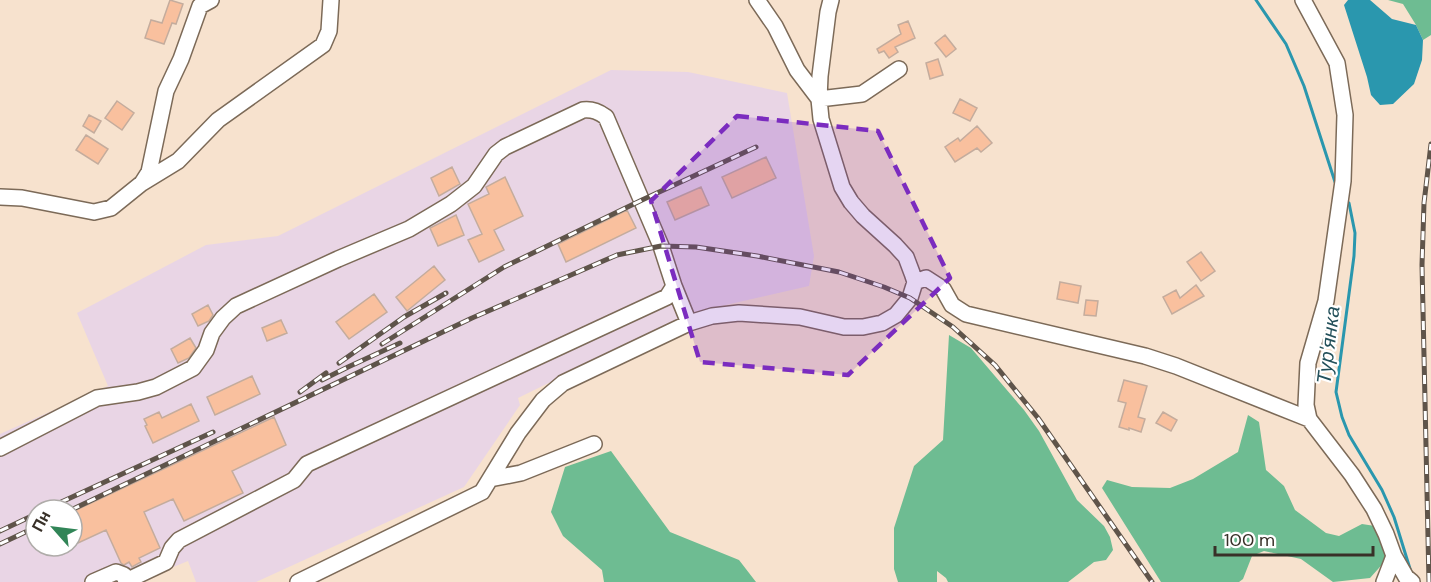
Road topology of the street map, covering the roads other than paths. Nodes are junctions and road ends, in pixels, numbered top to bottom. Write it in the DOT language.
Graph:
graph roads {
  1 [pos="211,0"];
  2 [pos="331,0"];
  3 [pos="757,0"];
  4 [pos="831,0"];
  5 [pos="1303,0"];
  6 [pos="899,69"];
  7 [pos="819,99"];
  8 [pos="142,183"];
  9 [pos="0,197"];
  10 [pos="915,282"];
  11 [pos="674,286"];
  12 [pos="688,323"];
  13 [pos="1309,419"];
  14 [pos="594,444"];
  15 [pos="0,448"];
  16 [pos="490,479"];
  17 [pos="1394,556"];
  18 [pos="125,579"];
  19 [pos="93,582"];
  20 [pos="298,582"];
  21 [pos="1384,582"];
  22 [pos="1412,582"];
  1 -- 8 [label="street"];
  2 -- 8 [label="street"];
  3 -- 7 [label="street"];
  4 -- 7 [label="street"];
  5 -- 13 [label="street"];
  6 -- 7 [label="street"];
  7 -- 10 [label="street"];
  8 -- 9 [label="street"];
  10 -- 12 [label="street"];
  10 -- 13 [label="street"];
  11 -- 12 [label="street"];
  11 -- 15 [label="street"];
  11 -- 18 [label="street"];
  12 -- 16 [label="street"];
  13 -- 17 [label="street"];
  14 -- 16 [label="street"];
  16 -- 20 [label="street"];
  17 -- 21 [label="street"];
  17 -- 22 [label="street"];
  18 -- 19 [label="street"];
}
